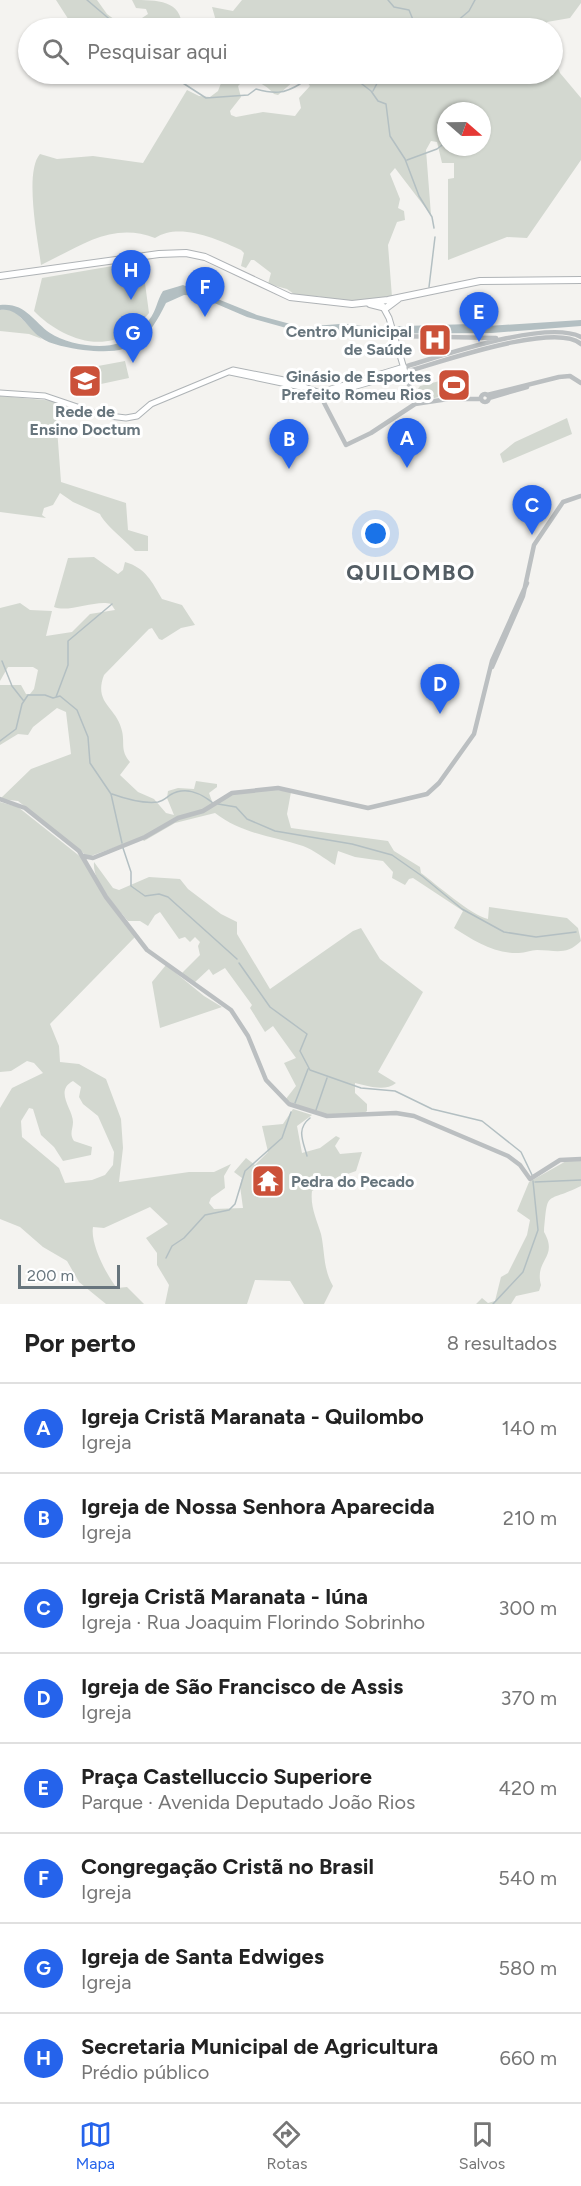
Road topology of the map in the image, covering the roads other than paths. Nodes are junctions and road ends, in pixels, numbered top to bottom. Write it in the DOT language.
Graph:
graph roads {
  1 [pos="0,276"];
  2 [pos="581,280"];
  3 [pos="386,304"];
  4 [pos="394,335"];
  5 [pos="581,337"];
  6 [pos="499,338"];
  7 [pos="581,344"];
  8 [pos="404,369"];
  9 [pos="581,383"];
  10 [pos="0,393"];
  11 [pos="321,395"];
  12 [pos="415,404"];
  13 [pos="581,496"];
  14 [pos="0,800"];
  15 [pos="83,856"];
  16 [pos="96,856"];
  17 [pos="91,869"];
  18 [pos="581,1160"];
  1 -- 3 [label="main road"];
  2 -- 3 [label="main road"];
  3 -- 4 [label="main road"];
  4 -- 6 [label="street"];
  4 -- 8 [label="main road"];
  5 -- 6 [label="street"];
  6 -- 8 [label="street"];
  7 -- 8 [label="street"];
  8 -- 11 [label="main road"];
  8 -- 12 [label="street"];
  9 -- 12 [label="street"];
  10 -- 11 [label="main road"];
  11 -- 12 [label="street"];
  13 -- 16 [label="street"];
  14 -- 15 [label="street"];
  15 -- 16 [label="street"];
  15 -- 17 [label="street"];
  16 -- 17 [label="street"];
  17 -- 18 [label="street"];
}
